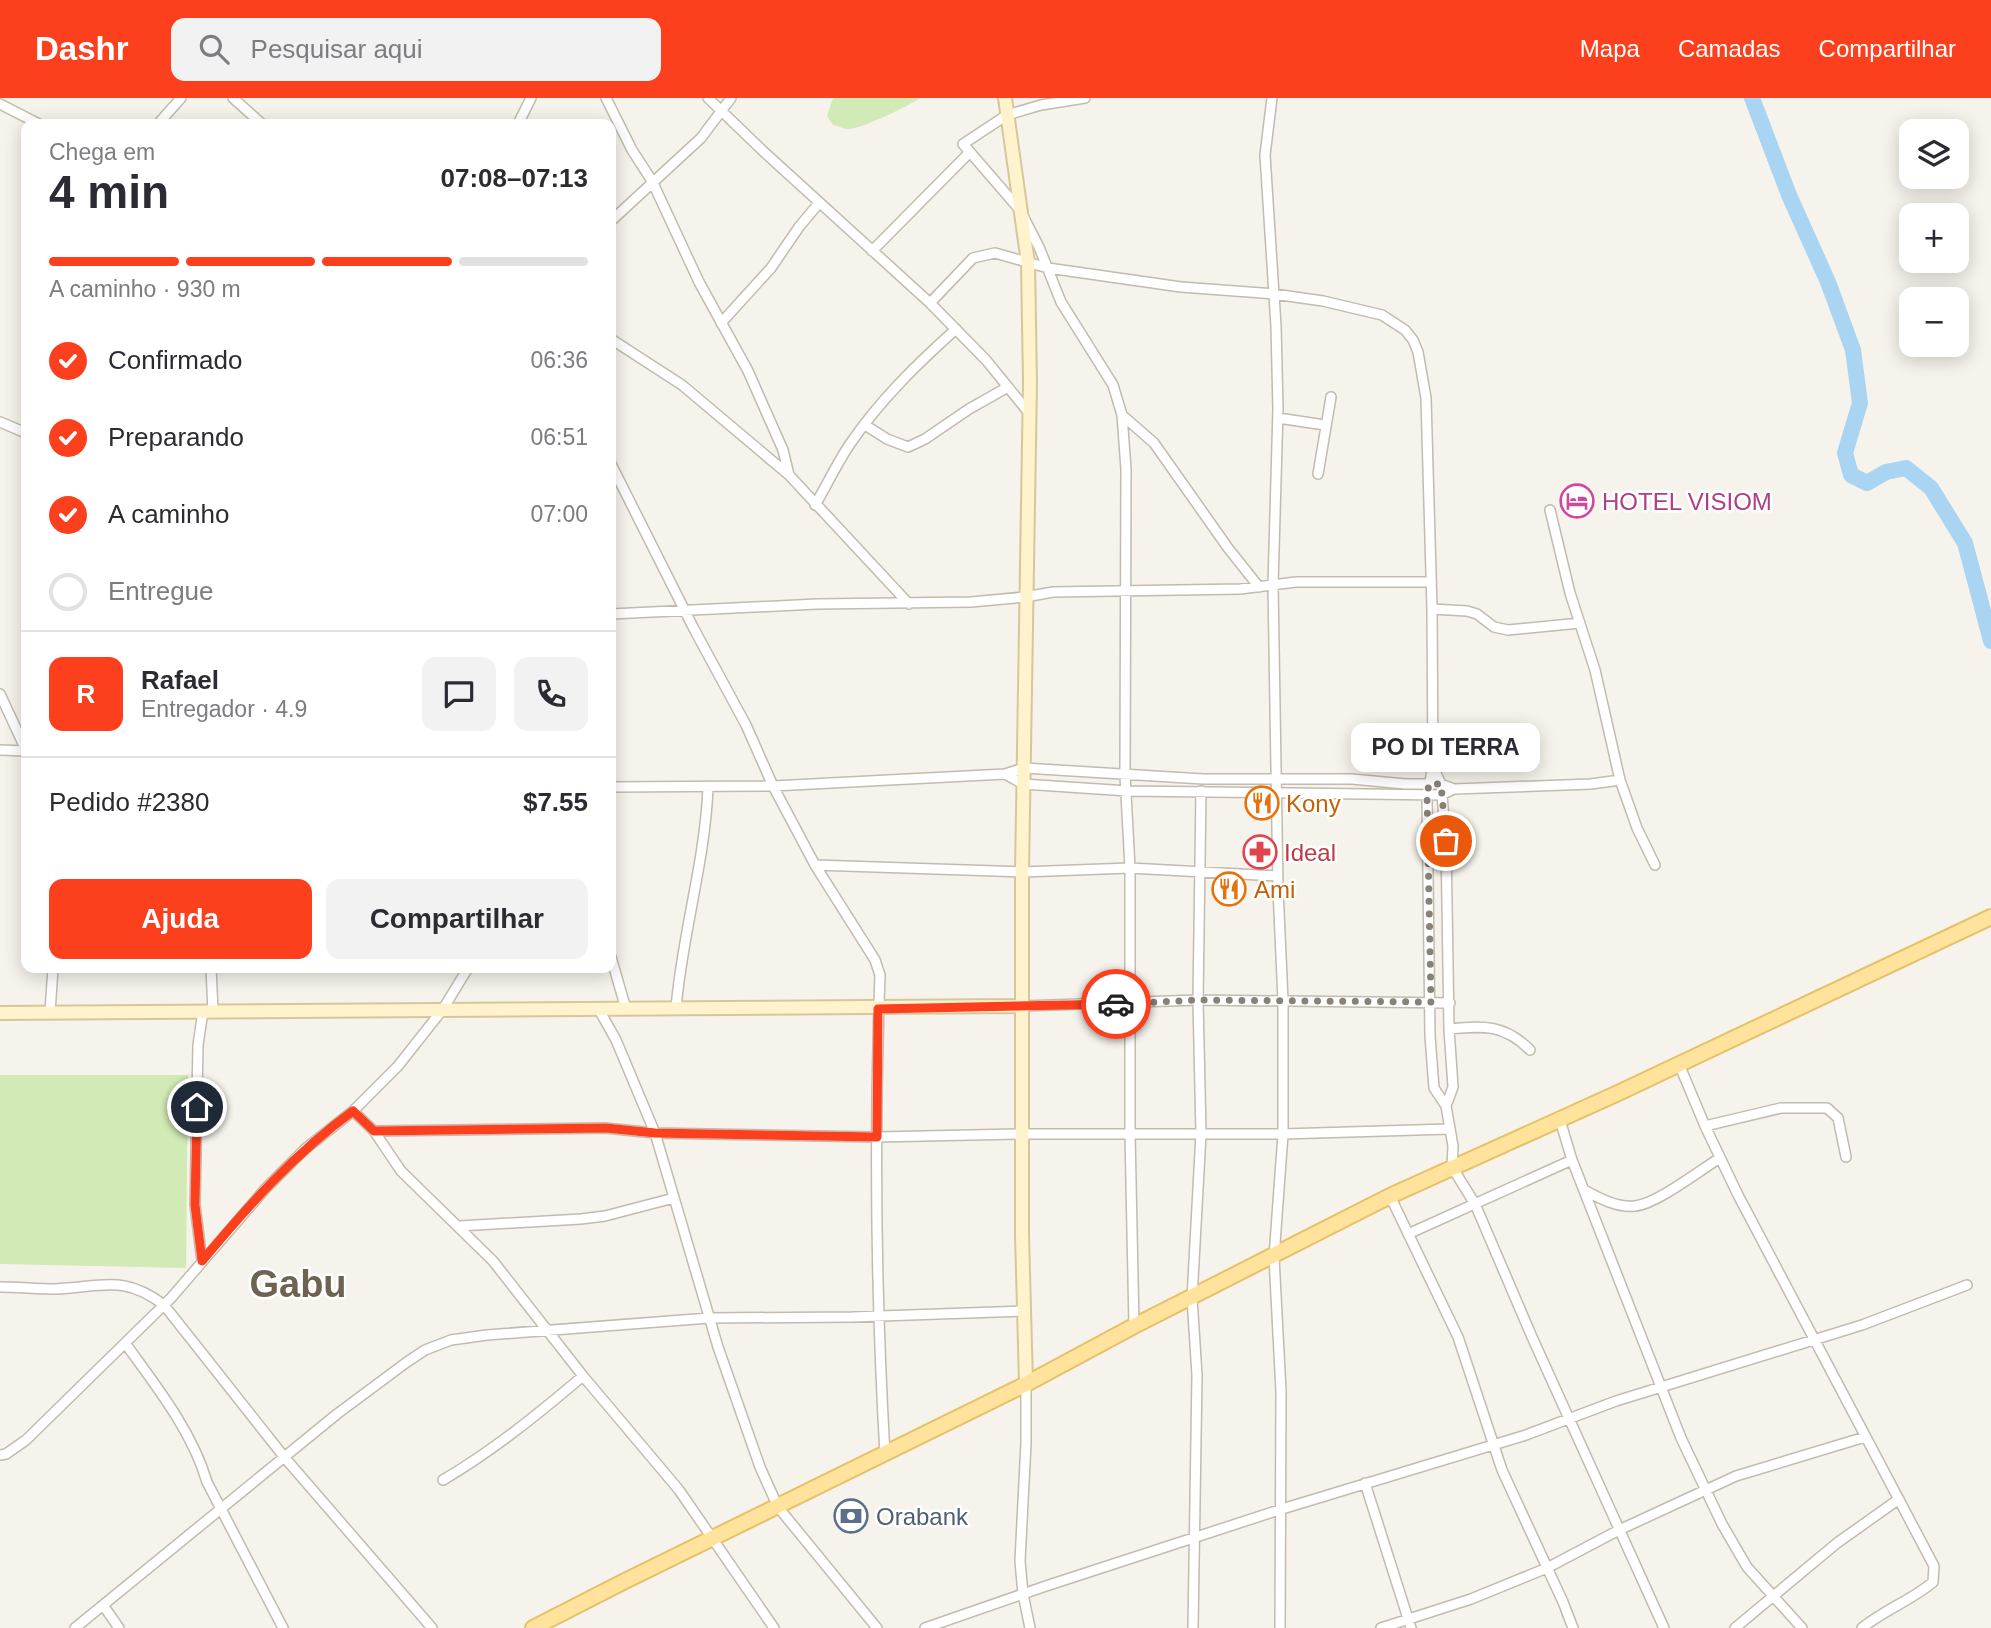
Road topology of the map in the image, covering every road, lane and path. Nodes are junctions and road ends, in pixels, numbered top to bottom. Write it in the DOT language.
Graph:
graph roads {
  1 [pos="181,98"];
  2 [pos="233,98"];
  3 [pos="531,98"];
  4 [pos="708,98"];
  5 [pos="731,98"];
  6 [pos="1005,98"];
  7 [pos="1085,98"];
  8 [pos="1272,98"];
  9 [pos="606,99"];
  10 [pos="0,104"];
  11 [pos="722,111"];
  12 [pos="1007,115"];
  13 [pos="29,119"];
  14 [pos="162,119"];
  15 [pos="256,119"];
  16 [pos="520,119"];
  17 [pos="970,152"];
  18 [pos="653,181"];
  19 [pos="819,203"];
  20 [pos="1020,210"];
  21 [pos="616,216"];
  22 [pos="872,251"];
  23 [pos="1028,263"];
  24 [pos="1048,268"];
  25 [pos="1273,294"];
  26 [pos="930,303"];
  27 [pos="721,323"];
  28 [pos="956,329"];
  29 [pos="616,342"];
  30 [pos="1008,387"];
  31 [pos="1331,397"];
  32 [pos="1029,413"];
  33 [pos="1122,415"];
  34 [pos="1278,418"];
  35 [pos="0,422"];
  36 [pos="865,425"];
  37 [pos="1325,425"];
  38 [pos="21,431"];
  39 [pos="616,474"];
  40 [pos="1318,474"];
  41 [pos="789,475"];
  42 [pos="815,505"];
  43 [pos="1550,510"];
  44 [pos="1431,582"];
  45 [pos="1273,585"];
  46 [pos="1259,587"];
  47 [pos="1128,591"];
  48 [pos="1025,597"];
  49 [pos="909,604"];
  50 [pos="684,609"];
  51 [pos="1432,609"];
  52 [pos="616,614"];
  53 [pos="1580,623"];
  54 [pos="0,694"];
  55 [pos="21,739"];
  56 [pos="0,750"];
  57 [pos="21,750"];
  58 [pos="1433,767"];
  59 [pos="1024,768"];
  60 [pos="1005,774"];
  61 [pos="1125,775"];
  62 [pos="1277,779"];
  63 [pos="1620,780"];
  64 [pos="1023,784"];
  65 [pos="1429,784"];
  66 [pos="1441,784"];
  67 [pos="773,786"];
  68 [pos="616,787"];
  69 [pos="708,788"];
  70 [pos="1454,789"];
  71 [pos="1128,791"];
  72 [pos="1201,791"];
  73 [pos="1278,793"];
  74 [pos="1427,795"];
  75 [pos="1441,795"];
  76 [pos="816,865"];
  77 [pos="1655,865"];
  78 [pos="1130,868"];
  79 [pos="1022,872"];
  80 [pos="1198,872"];
  81 [pos="1278,876"];
  82 [pos="1989,918"];
  83 [pos="54,973"];
  84 [pos="211,973"];
  85 [pos="465,973"];
  86 [pos="616,973"];
  87 [pos="1198,1000"];
  88 [pos="1283,1001"];
  89 [pos="1431,1002"];
  90 [pos="1130,1003"];
  91 [pos="1450,1003"];
  92 [pos="1022,1006"];
  93 [pos="443,1009"];
  94 [pos="598,1009"];
  95 [pos="626,1009"];
  96 [pos="676,1009"];
  97 [pos="878,1009"];
  98 [pos="208,1011"];
  99 [pos="50,1012"];
  100 [pos="0,1013"];
  101 [pos="1449,1029"];
  102 [pos="1530,1050"];
  103 [pos="1679,1064"];
  104 [pos="1446,1106"];
  105 [pos="353,1111"];
  106 [pos="1560,1119"];
  107 [pos="1705,1126"];
  108 [pos="1449,1129"];
  109 [pos="374,1131"];
  110 [pos="655,1133"];
  111 [pos="1023,1134"];
  112 [pos="1130,1134"];
  113 [pos="1201,1134"];
  114 [pos="1283,1134"];
  115 [pos="877,1137"];
  116 [pos="1846,1157"];
  117 [pos="1720,1158"];
  118 [pos="1572,1160"];
  119 [pos="1452,1167"];
  120 [pos="1584,1190"];
  121 [pos="1390,1196"];
  122 [pos="674,1198"];
  123 [pos="1475,1204"];
  124 [pos="459,1226"];
  125 [pos="1408,1234"];
  126 [pos="1274,1256"];
  127 [pos="202,1261"];
  128 [pos="1967,1285"];
  129 [pos="0,1287"];
  130 [pos="1192,1298"];
  131 [pos="164,1305"];
  132 [pos="1023,1311"];
  133 [pos="880,1316"];
  134 [pos="709,1318"];
  135 [pos="1135,1326"];
  136 [pos="547,1330"];
  137 [pos="1815,1339"];
  138 [pos="125,1343"];
  139 [pos="583,1376"];
  140 [pos="1026,1384"];
  141 [pos="1662,1387"];
  142 [pos="1569,1417"];
  143 [pos="1865,1437"];
  144 [pos="1493,1446"];
  145 [pos="0,1455"];
  146 [pos="885,1455"];
  147 [pos="285,1458"];
  148 [pos="443,1480"];
  149 [pos="1365,1483"];
  150 [pos="1706,1488"];
  151 [pos="1899,1499"];
  152 [pos="778,1507"];
  153 [pos="223,1509"];
  154 [pos="1282,1509"];
  155 [pos="1619,1530"];
  156 [pos="713,1537"];
  157 [pos="1195,1539"];
  158 [pos="1547,1568"];
  159 [pos="1023,1594"];
  160 [pos="1773,1596"];
  161 [pos="103,1605"];
  162 [pos="1409,1623"];
  163 [pos="75,1628"];
  164 [pos="119,1628"];
  165 [pos="283,1628"];
  166 [pos="432,1628"];
  167 [pos="533,1628"];
  168 [pos="774,1628"];
  169 [pos="877,1628"];
  170 [pos="925,1628"];
  171 [pos="1030,1628"];
  172 [pos="1193,1628"];
  173 [pos="1280,1628"];
  174 [pos="1381,1628"];
  175 [pos="1573,1628"];
  176 [pos="1664,1628"];
  177 [pos="1735,1628"];
  178 [pos="1802,1628"];
  179 [pos="1862,1628"];
  1 -- 14 [label="street"];
  2 -- 15 [label="street"];
  3 -- 16 [label="street"];
  4 -- 11 [label="street"];
  5 -- 11 [label="street"];
  6 -- 12 [label="main road"];
  7 -- 12 [label="street"];
  8 -- 25 [label="street"];
  9 -- 18 [label="street"];
  10 -- 13 [label="street"];
  11 -- 18 [label="street"];
  11 -- 19 [label="street"];
  12 -- 17 [label="street"];
  12 -- 20 [label="main road"];
  17 -- 20 [label="street"];
  17 -- 22 [label="street"];
  18 -- 21 [label="street"];
  18 -- 27 [label="street"];
  19 -- 22 [label="street"];
  19 -- 27 [label="street"];
  20 -- 23 [label="main road"];
  20 -- 24 [label="street"];
  22 -- 26 [label="street"];
  23 -- 24 [label="street"];
  23 -- 26 [label="street"];
  23 -- 32 [label="main road"];
  24 -- 25 [label="street"];
  24 -- 33 [label="street"];
  25 -- 34 [label="street"];
  25 -- 44 [label="street"];
  26 -- 28 [label="street"];
  27 -- 41 [label="street"];
  28 -- 30 [label="street"];
  28 -- 36 [label="street"];
  29 -- 41 [label="street"];
  30 -- 32 [label="street"];
  30 -- 36 [label="street"];
  31 -- 37 [label="street"];
  32 -- 48 [label="main road"];
  33 -- 46 [label="street"];
  33 -- 47 [label="street"];
  34 -- 37 [label="street"];
  34 -- 45 [label="street"];
  35 -- 38 [label="street"];
  36 -- 42 [label="street"];
  37 -- 40 [label="street"];
  39 -- 50 [label="street"];
  41 -- 42 [label="street"];
  42 -- 49 [label="street"];
  43 -- 53 [label="street"];
  44 -- 45 [label="street"];
  44 -- 51 [label="street"];
  45 -- 46 [label="street"];
  45 -- 62 [label="street"];
  46 -- 47 [label="street"];
  47 -- 48 [label="street"];
  47 -- 61 [label="street"];
  48 -- 49 [label="street"];
  48 -- 59 [label="main road"];
  49 -- 50 [label="street"];
  50 -- 52 [label="street"];
  50 -- 67 [label="street"];
  51 -- 53 [label="street"];
  51 -- 58 [label="street"];
  53 -- 63 [label="street"];
  54 -- 55 [label="street"];
  56 -- 57 [label="street"];
  58 -- 65 [label="street"];
  58 -- 66 [label="street"];
  59 -- 60 [label="street"];
  59 -- 61 [label="street"];
  59 -- 64 [label="main road"];
  60 -- 64 [label="street"];
  60 -- 67 [label="street"];
  61 -- 62 [label="street"];
  61 -- 71 [label="street"];
  62 -- 65 [label="street"];
  62 -- 73 [label="street"];
  63 -- 70 [label="street"];
  63 -- 77 [label="street"];
  64 -- 71 [label="street"];
  64 -- 79 [label="main road"];
  65 -- 66 [label="street"];
  65 -- 74 [label="street"];
  66 -- 70 [label="street"];
  66 -- 75 [label="street"];
  67 -- 69 [label="street"];
  67 -- 76 [label="street"];
  68 -- 69 [label="street"];
  69 -- 96 [label="street"];
  70 -- 75 [label="street"];
  71 -- 72 [label="street"];
  71 -- 78 [label="street"];
  72 -- 73 [label="street"];
  72 -- 80 [label="street"];
  73 -- 74 [label="street"];
  73 -- 81 [label="street"];
  74 -- 75 [label="street"];
  74 -- 89 [label="street"];
  75 -- 91 [label="street"];
  76 -- 79 [label="street"];
  76 -- 97 [label="street"];
  78 -- 79 [label="street"];
  78 -- 80 [label="street"];
  78 -- 90 [label="street"];
  79 -- 92 [label="main road"];
  80 -- 81 [label="street"];
  80 -- 87 [label="street"];
  81 -- 88 [label="street"];
  82 -- 103 [label="main road"];
  83 -- 99 [label="street"];
  84 -- 98 [label="street"];
  85 -- 93 [label="street"];
  86 -- 95 [label="street"];
  87 -- 88 [label="street"];
  87 -- 90 [label="street"];
  87 -- 113 [label="street"];
  88 -- 89 [label="street"];
  88 -- 114 [label="street"];
  89 -- 91 [label="street"];
  89 -- 104 [label="street"];
  90 -- 92 [label="street"];
  90 -- 112 [label="street"];
  91 -- 101 [label="street"];
  92 -- 97 [label="main road"];
  92 -- 111 [label="main road"];
  93 -- 94 [label="main road"];
  93 -- 98 [label="main road"];
  93 -- 105 [label="street"];
  94 -- 95 [label="main road"];
  94 -- 110 [label="street"];
  95 -- 96 [label="main road"];
  96 -- 97 [label="main road"];
  97 -- 115 [label="street"];
  98 -- 99 [label="main road"];
  98 -- 127 [label="street"];
  99 -- 100 [label="main road"];
  101 -- 102 [label="street"];
  101 -- 104 [label="street"];
  103 -- 106 [label="main road"];
  103 -- 107 [label="street"];
  104 -- 108 [label="street"];
  105 -- 109 [label="street"];
  105 -- 127 [label="street"];
  106 -- 118 [label="street"];
  106 -- 119 [label="main road"];
  107 -- 116 [label="street"];
  107 -- 117 [label="street"];
  108 -- 114 [label="street"];
  108 -- 119 [label="street"];
  109 -- 110 [label="street"];
  109 -- 124 [label="street"];
  110 -- 115 [label="street"];
  110 -- 122 [label="street"];
  111 -- 112 [label="street"];
  111 -- 115 [label="street"];
  111 -- 132 [label="main road"];
  112 -- 113 [label="street"];
  112 -- 135 [label="street"];
  113 -- 114 [label="street"];
  113 -- 130 [label="street"];
  114 -- 126 [label="street"];
  115 -- 133 [label="street"];
  117 -- 120 [label="street"];
  117 -- 137 [label="street"];
  118 -- 120 [label="street"];
  118 -- 123 [label="street"];
  119 -- 121 [label="main road"];
  119 -- 123 [label="street"];
  120 -- 141 [label="street"];
  121 -- 125 [label="street"];
  121 -- 126 [label="main road"];
  122 -- 124 [label="street"];
  122 -- 134 [label="street"];
  123 -- 125 [label="street"];
  123 -- 142 [label="street"];
  124 -- 136 [label="street"];
  125 -- 144 [label="street"];
  126 -- 130 [label="main road"];
  126 -- 154 [label="street"];
  127 -- 131 [label="street"];
  128 -- 137 [label="street"];
  129 -- 131 [label="street"];
  130 -- 135 [label="main road"];
  130 -- 157 [label="street"];
  131 -- 138 [label="street"];
  131 -- 147 [label="street"];
  132 -- 133 [label="street"];
  132 -- 140 [label="main road"];
  133 -- 134 [label="street"];
  133 -- 146 [label="street"];
  134 -- 136 [label="street"];
  134 -- 152 [label="street"];
  135 -- 140 [label="main road"];
  136 -- 139 [label="street"];
  136 -- 147 [label="street"];
  137 -- 141 [label="street"];
  137 -- 143 [label="street"];
  138 -- 145 [label="street"];
  138 -- 153 [label="street"];
  139 -- 148 [label="street"];
  139 -- 156 [label="street"];
  140 -- 146 [label="main road"];
  140 -- 159 [label="street"];
  141 -- 142 [label="street"];
  141 -- 150 [label="street"];
  142 -- 144 [label="street"];
  142 -- 155 [label="street"];
  143 -- 150 [label="street"];
  143 -- 151 [label="street"];
  144 -- 149 [label="street"];
  144 -- 158 [label="street"];
  146 -- 152 [label="main road"];
  147 -- 153 [label="street"];
  147 -- 166 [label="street"];
  149 -- 154 [label="street"];
  149 -- 162 [label="street"];
  150 -- 155 [label="street"];
  150 -- 160 [label="street"];
  151 -- 160 [label="street"];
  151 -- 179 [label="street"];
  152 -- 156 [label="main road"];
  152 -- 169 [label="street"];
  153 -- 161 [label="street"];
  153 -- 165 [label="street"];
  154 -- 157 [label="street"];
  154 -- 173 [label="street"];
  155 -- 158 [label="street"];
  155 -- 176 [label="street"];
  156 -- 167 [label="main road"];
  156 -- 168 [label="street"];
  157 -- 159 [label="street"];
  157 -- 172 [label="street"];
  158 -- 162 [label="street"];
  158 -- 175 [label="street"];
  159 -- 170 [label="street"];
  159 -- 171 [label="street"];
  160 -- 177 [label="street"];
  160 -- 178 [label="street"];
  161 -- 163 [label="street"];
  161 -- 164 [label="street"];
  162 -- 174 [label="street"];
}
